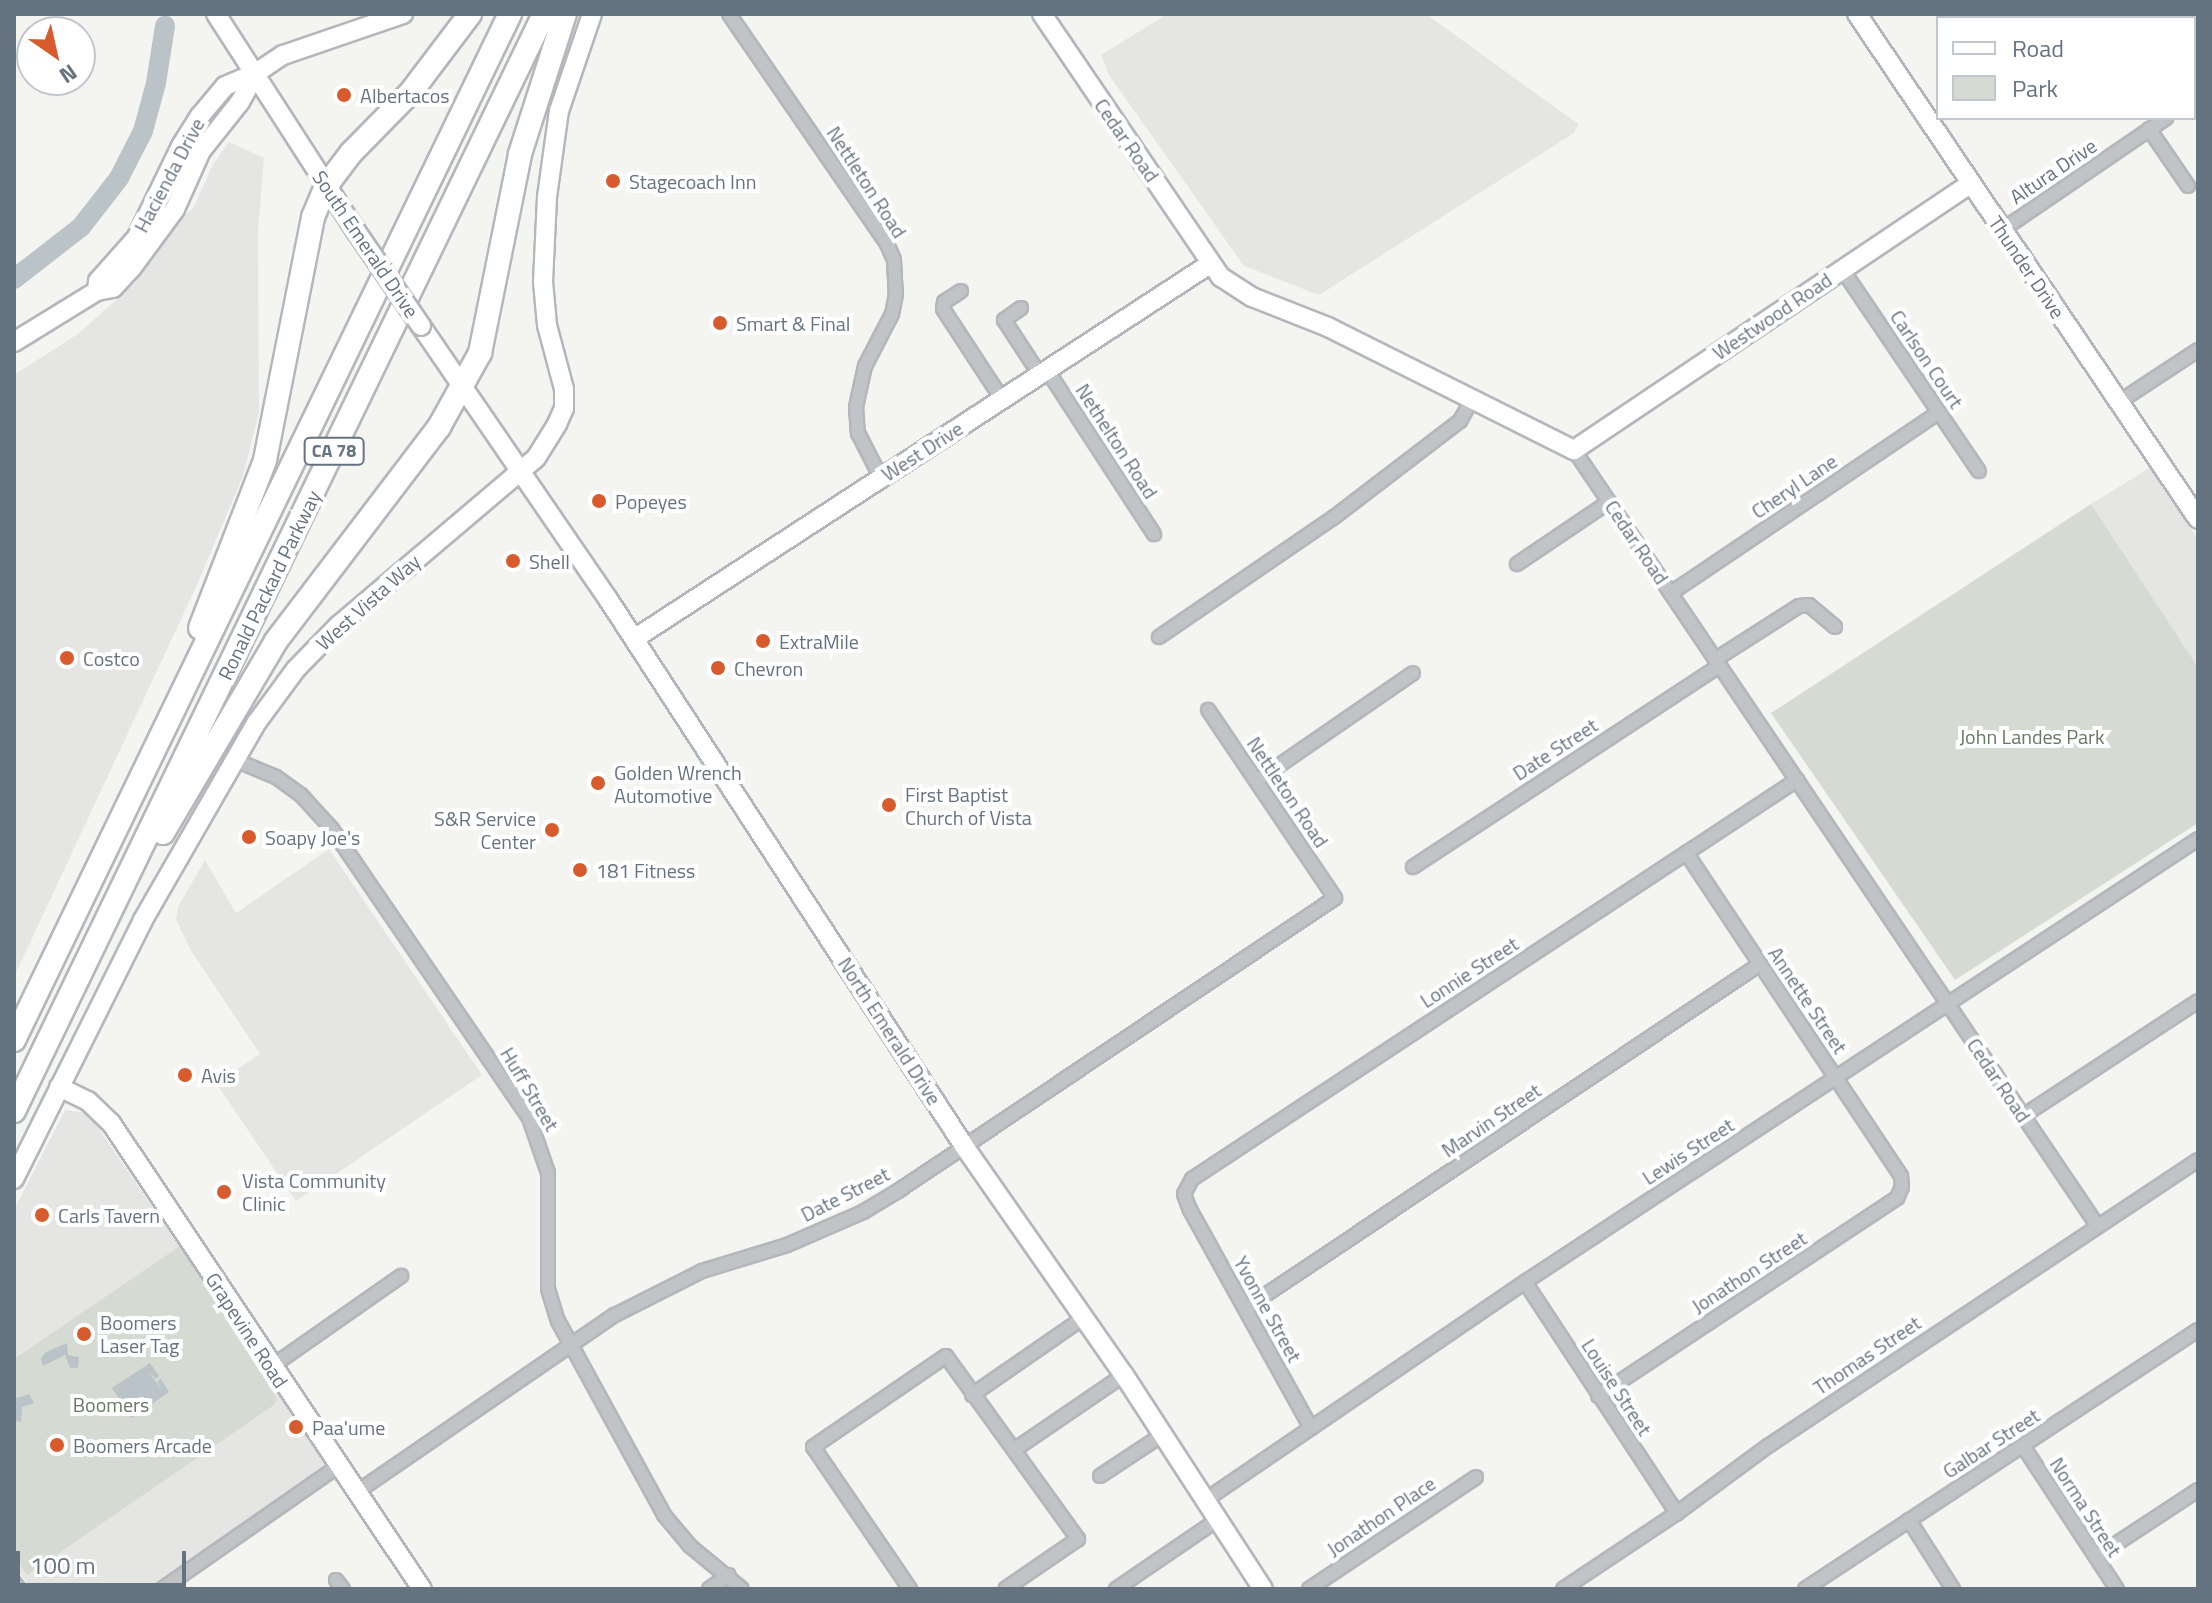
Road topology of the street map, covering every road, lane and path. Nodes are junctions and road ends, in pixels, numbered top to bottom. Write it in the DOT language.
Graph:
graph roads {
  1 [pos="216,14"];
  2 [pos="403,14"];
  3 [pos="470,14"];
  4 [pos="510,14"];
  5 [pos="544,14"];
  6 [pos="565,14"];
  7 [pos="592,14"];
  8 [pos="729,14"];
  9 [pos="1042,14"];
  10 [pos="1857,14"];
  11 [pos="256,73"];
  12 [pos="1932,112"];
  13 [pos="1936,120"];
  14 [pos="2163,120"];
  15 [pos="2149,129"];
  16 [pos="1970,184"];
  17 [pos="326,186"];
  18 [pos="2188,186"];
  19 [pos="2002,230"];
  20 [pos="1210,264"];
  21 [pos="1842,269"];
  22 [pos="961,291"];
  23 [pos="1021,308"];
  24 [pos="14,342"];
  25 [pos="2198,350"];
  26 [pos="1043,372"];
  27 [pos="462,386"];
  28 [pos="1002,399"];
  29 [pos="1471,401"];
  30 [pos="2119,402"];
  31 [pos="1939,412"];
  32 [pos="1574,450"];
  33 [pos="519,471"];
  34 [pos="1979,471"];
  35 [pos="881,478"];
  36 [pos="1609,502"];
  37 [pos="2197,517"];
  38 [pos="1154,534"];
  39 [pos="1517,564"];
  40 [pos="1671,593"];
  41 [pos="1835,627"];
  42 [pos="1159,637"];
  43 [pos="634,639"];
  44 [pos="1718,662"];
  45 [pos="1413,673"];
  46 [pos="1208,710"];
  47 [pos="235,760"];
  48 [pos="141,777"];
  49 [pos="1258,780"];
  50 [pos="1797,780"];
  51 [pos="2198,839"];
  52 [pos="1686,853"];
  53 [pos="1413,867"];
  54 [pos="122,888"];
  55 [pos="1335,898"];
  56 [pos="1760,964"];
  57 [pos="2198,1001"];
  58 [pos="1947,1005"];
  59 [pos="14,1040"];
  60 [pos="1836,1078"];
  61 [pos="59,1087"];
  62 [pos="14,1111"];
  63 [pos="2023,1116"];
  64 [pos="964,1146"];
  65 [pos="2198,1160"];
  66 [pos="1897,1170"];
  67 [pos="14,1179"];
  68 [pos="1190,1210"];
  69 [pos="2097,1225"];
  70 [pos="401,1276"];
  71 [pos="1525,1282"];
  72 [pos="1246,1308"];
  73 [pos="1083,1318"];
  74 [pos="2198,1330"];
  75 [pos="571,1346"];
  76 [pos="271,1367"];
  77 [pos="1124,1375"];
  78 [pos="972,1395"];
  79 [pos="1598,1396"];
  80 [pos="1311,1428"];
  81 [pos="1162,1435"];
  82 [pos="2023,1446"];
  83 [pos="1014,1450"];
  84 [pos="338,1466"];
  85 [pos="1100,1476"];
  86 [pos="1476,1477"];
  87 [pos="2198,1490"];
  88 [pos="357,1492"];
  89 [pos="1204,1501"];
  90 [pos="1677,1513"];
  91 [pos="1217,1520"];
  92 [pos="1909,1520"];
  93 [pos="2096,1557"];
  94 [pos="729,1575"];
  95 [pos="14,1582"];
  96 [pos="19,1589"];
  97 [pos="162,1589"];
  98 [pos="422,1589"];
  99 [pos="709,1589"];
  100 [pos="742,1589"];
  101 [pos="910,1589"];
  102 [pos="1005,1589"];
  103 [pos="1116,1589"];
  104 [pos="1263,1589"];
  105 [pos="1309,1589"];
  106 [pos="1563,1589"];
  107 [pos="1805,1589"];
  108 [pos="1953,1589"];
  109 [pos="2117,1589"];
  1 -- 11 [label="main road, South Emerald Drive"];
  2 -- 11 [label="main road, Hacienda Drive"];
  3 -- 17 [label="highway"];
  4 -- 48 [label="highway, Ronald Packard Parkway / CA 78"];
  5 -- 54 [label="highway, Ronald Packard Parkway / CA 78"];
  6 -- 27 [label="highway"];
  7 -- 33 [label="main road, West Vista Way"];
  8 -- 35 [label="street, Nettleton Road"];
  9 -- 20 [label="main road, Cedar Road"];
  10 -- 12 [label="main road, Thunder Drive"];
  11 -- 17 [label="main road, South Emerald Drive"];
  11 -- 24 [label="main road, Hacienda Drive"];
  13 -- 16 [label="main road, Thunder Drive"];
  14 -- 15 [label="street, Altura Drive"];
  15 -- 18 [label="street"];
  15 -- 19 [label="street, Altura Drive"];
  16 -- 19 [label="main road, Thunder Drive"];
  16 -- 21 [label="main road, Westwood Road"];
  17 -- 27 [label="main road, South Emerald Drive, bridge"];
  17 -- 48 [label="highway"];
  19 -- 30 [label="main road, Thunder Drive"];
  20 -- 26 [label="main road, West Drive"];
  20 -- 29 [label="main road, Cedar Road"];
  21 -- 31 [label="street, Carlson Court"];
  21 -- 32 [label="main road, Westwood Road"];
  22 -- 28 [label="street"];
  23 -- 26 [label="street, Nethelton Road"];
  25 -- 30 [label="street"];
  26 -- 28 [label="main road, West Drive"];
  26 -- 38 [label="street, Nethelton Road"];
  27 -- 33 [label="main road, South Emerald Drive"];
  27 -- 54 [label="highway"];
  28 -- 35 [label="main road, West Drive"];
  29 -- 32 [label="main road, Cedar Road"];
  29 -- 42 [label="street"];
  30 -- 37 [label="main road, Thunder Drive"];
  31 -- 34 [label="street, Carlson Court"];
  31 -- 40 [label="street, Cheryl Lane"];
  32 -- 36 [label="street, Cedar Road"];
  33 -- 43 [label="main road, North Emerald Drive"];
  33 -- 47 [label="main road, West Vista Way"];
  35 -- 43 [label="main road, West Drive"];
  36 -- 39 [label="street"];
  36 -- 40 [label="street, Cedar Road"];
  40 -- 44 [label="street, Cedar Road"];
  41 -- 44 [label="street, Date Street"];
  43 -- 64 [label="main road, North Emerald Drive"];
  44 -- 50 [label="street, Cedar Road"];
  44 -- 53 [label="street, Date Street"];
  45 -- 49 [label="street"];
  46 -- 49 [label="street, Nettleton Road"];
  47 -- 61 [label="main road, West Vista Way"];
  47 -- 75 [label="street, Huff Street"];
  48 -- 59 [label="highway, Ronald Packard Parkway / CA 78"];
  49 -- 55 [label="street, Nettleton Road"];
  50 -- 52 [label="street, Lonnie Street"];
  50 -- 58 [label="street, Cedar Road"];
  51 -- 58 [label="street, Lewis Street"];
  52 -- 56 [label="street, Annette Street"];
  52 -- 68 [label="street, Lonnie Street"];
  54 -- 62 [label="highway, Ronald Packard Parkway / CA 78"];
  55 -- 64 [label="street, Date Street"];
  56 -- 60 [label="street, Annette Street"];
  56 -- 72 [label="street, Marvin Street"];
  57 -- 63 [label="street"];
  58 -- 60 [label="street, Lewis Street"];
  58 -- 63 [label="street, Cedar Road"];
  60 -- 66 [label="street, Annette Street"];
  60 -- 71 [label="street, Lewis Street"];
  61 -- 67 [label="main road, West Vista Way"];
  61 -- 76 [label="main road, Grapevine Road"];
  63 -- 69 [label="street, Cedar Road"];
  64 -- 73 [label="main road, North Emerald Drive"];
  64 -- 75 [label="street, Date Street"];
  65 -- 69 [label="street, Thomas Street"];
  66 -- 79 [label="street, Jonathon Street"];
  68 -- 72 [label="street, Yvonne Street"];
  69 -- 90 [label="street, Thomas Street"];
  70 -- 76 [label="street"];
  71 -- 79 [label="street, Louise Street"];
  71 -- 80 [label="street, Lewis Street"];
  72 -- 80 [label="street, Yvonne Street"];
  73 -- 77 [label="main road, North Emerald Drive"];
  73 -- 78 [label="street"];
  74 -- 82 [label="street, Galbar Street"];
  75 -- 88 [label="street, Date Street"];
  75 -- 94 [label="street, Huff Street"];
  76 -- 84 [label="main road, Grapevine Road"];
  77 -- 81 [label="main road, North Emerald Drive"];
  77 -- 83 [label="street"];
  78 -- 83 [label="street"];
  78 -- 101 [label="street"];
  79 -- 90 [label="street, Louise Street"];
  80 -- 89 [label="street, Lewis Street"];
  81 -- 85 [label="street"];
  81 -- 89 [label="main road, North Emerald Drive"];
  82 -- 92 [label="street, Galbar Street"];
  82 -- 93 [label="street, Norma Street"];
  83 -- 102 [label="street"];
  84 -- 88 [label="main road, Grapevine Road"];
  84 -- 97 [label="street"];
  86 -- 105 [label="street, Jonathon Place"];
  87 -- 93 [label="street"];
  88 -- 98 [label="main road, Grapevine Road"];
  89 -- 91 [label="main road, North Emerald Drive"];
  90 -- 106 [label="street, Thomas Street"];
  91 -- 103 [label="street"];
  91 -- 104 [label="main road, North Emerald Drive"];
  92 -- 107 [label="street, Galbar Street"];
  92 -- 108 [label="street"];
  93 -- 109 [label="street, Norma Street"];
  94 -- 99 [label="street"];
  94 -- 100 [label="street, Huff Street"];
  95 -- 96 [label="street"];
}
